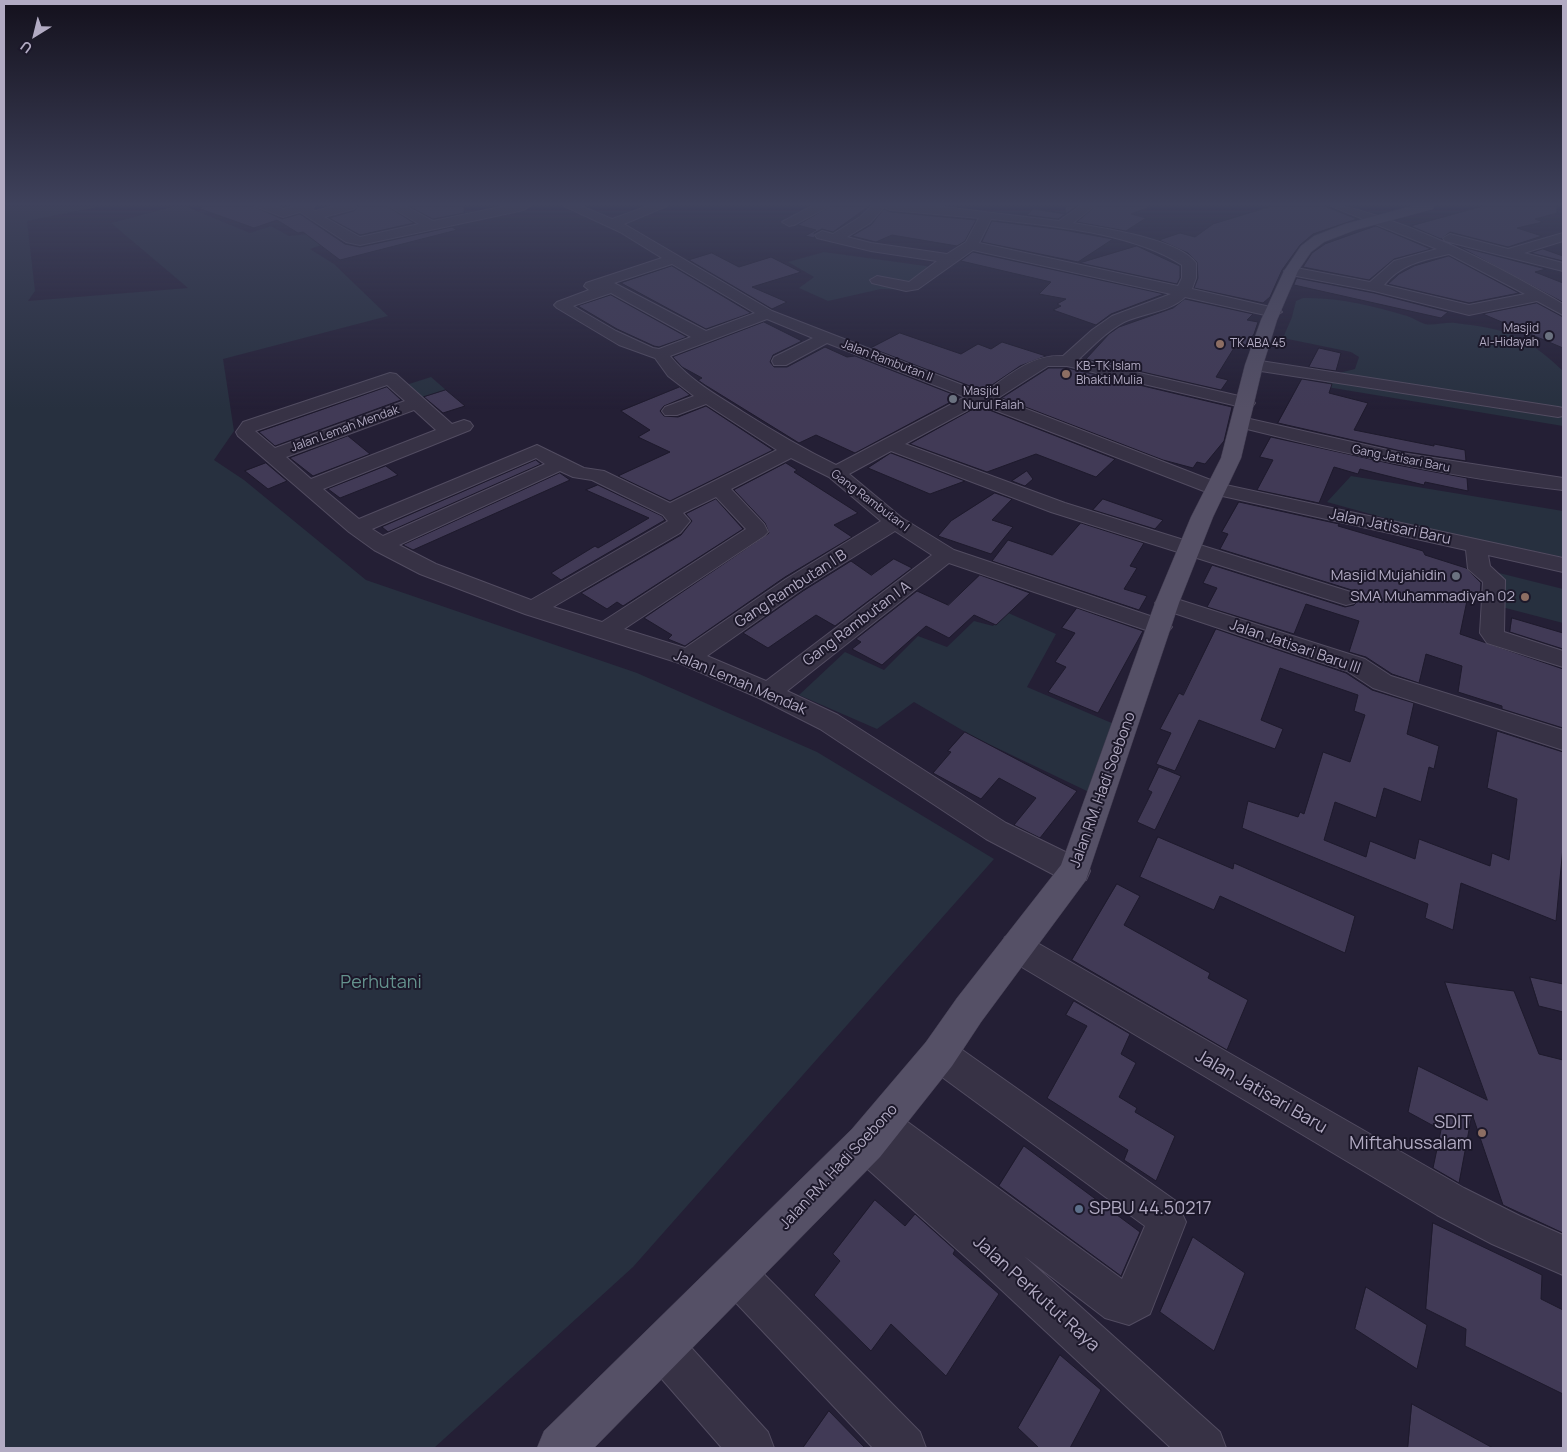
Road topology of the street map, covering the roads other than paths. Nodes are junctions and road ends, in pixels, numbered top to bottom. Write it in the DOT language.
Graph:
graph roads {
  1 [pos="637,274"];
  2 [pos="699,274"];
  3 [pos="930,274"];
  4 [pos="1111,274"];
  5 [pos="1190,274"];
  6 [pos="1290,274"];
  7 [pos="1301,274"];
  8 [pos="1384,274"];
  9 [pos="1496,274"];
  10 [pos="877,280"];
  11 [pos="608,285"];
  12 [pos="1374,287"];
  13 [pos="1183,292"];
  14 [pos="1540,296"];
  15 [pos="1563,310"];
  16 [pos="1274,312"];
  17 [pos="767,314"];
  18 [pos="677,322"];
  19 [pos="660,329"];
  20 [pos="642,335"];
  21 [pos="704,337"];
  22 [pos="825,338"];
  23 [pos="625,341"];
  24 [pos="660,354"];
  25 [pos="780,361"];
  26 [pos="1067,361"];
  27 [pos="1254,366"];
  28 [pos="708,398"];
  29 [pos="981,399"];
  30 [pos="416,403"];
  31 [pos="671,411"];
  32 [pos="1558,412"];
  33 [pos="1244,413"];
  34 [pos="889,444"];
  35 [pos="791,450"];
  36 [pos="538,451"];
  37 [pos="580,451"];
  38 [pos="274,455"];
  39 [pos="558,463"];
  40 [pos="496,468"];
  41 [pos="836,474"];
  42 [pos="519,483"];
  43 [pos="1563,484"];
  44 [pos="309,487"];
  45 [pos="719,488"];
  46 [pos="1216,489"];
  47 [pos="670,511"];
  48 [pos="895,522"];
  49 [pos="356,528"];
  50 [pos="382,545"];
  51 [pos="1476,545"];
  52 [pos="1188,550"];
  53 [pos="946,555"];
  54 [pos="1563,564"];
  55 [pos="1346,598"];
  56 [pos="532,609"];
  57 [pos="1163,615"];
  58 [pos="604,632"];
  59 [pos="688,658"];
  60 [pos="1563,659"];
  61 [pos="768,692"];
  62 [pos="1563,740"];
  63 [pos="1075,871"];
  64 [pos="1016,947"];
  65 [pos="939,1054"];
  66 [pos="873,1134"];
  67 [pos="1563,1255"];
  68 [pos="736,1274"];
  69 [pos="662,1347"];
  70 [pos="560,1448"];
  71 [pos="752,1448"];
  72 [pos="904,1448"];
  73 [pos="1204,1448"];
  1 -- 11 [label="street"];
  2 -- 17 [label="street, Jalan Rambutan II"];
  3 -- 10 [label="street"];
  4 -- 13 [label="street"];
  5 -- 13 [label="street"];
  6 -- 16 [label="main road, Jalan RM. Hadi Soebono"];
  7 -- 12 [label="street"];
  8 -- 12 [label="street"];
  9 -- 14 [label="street"];
  11 -- 18 [label="street"];
  11 -- 23 [label="street"];
  12 -- 14 [label="street"];
  13 -- 16 [label="street"];
  13 -- 26 [label="street"];
  14 -- 15 [label="street"];
  16 -- 27 [label="main road, Jalan RM. Hadi Soebono"];
  17 -- 21 [label="street"];
  17 -- 22 [label="street, Jalan Rambutan II"];
  18 -- 19 [label="street"];
  18 -- 21 [label="street"];
  20 -- 23 [label="street"];
  21 -- 24 [label="street"];
  22 -- 25 [label="street"];
  22 -- 29 [label="street, Jalan Rambutan II"];
  23 -- 24 [label="street"];
  24 -- 28 [label="street, Gang Rambutan I"];
  26 -- 29 [label="street"];
  26 -- 33 [label="street"];
  27 -- 32 [label="street"];
  27 -- 33 [label="main road, Jalan RM. Hadi Soebono"];
  28 -- 31 [label="street"];
  28 -- 35 [label="street, Gang Rambutan I"];
  29 -- 34 [label="street"];
  29 -- 46 [label="street, Jalan Rambutan II"];
  30 -- 38 [label="street, Jalan Lemah Mendak"];
  30 -- 38 [label="street, Jalan Lemah Mendak"];
  30 -- 44 [label="street"];
  33 -- 43 [label="street, Gang Jatisari Baru"];
  33 -- 46 [label="main road, Jalan RM. Hadi Soebono"];
  34 -- 41 [label="street"];
  34 -- 52 [label="street"];
  35 -- 41 [label="street, Gang Rambutan I"];
  35 -- 45 [label="street"];
  36 -- 39 [label="street"];
  36 -- 40 [label="street"];
  37 -- 39 [label="street"];
  38 -- 44 [label="street, Jalan Lemah Mendak"];
  39 -- 42 [label="street"];
  39 -- 47 [label="street"];
  40 -- 42 [label="street"];
  40 -- 49 [label="street"];
  41 -- 48 [label="street, Gang Rambutan I"];
  42 -- 50 [label="street"];
  44 -- 49 [label="street, Jalan Lemah Mendak"];
  45 -- 47 [label="street"];
  45 -- 58 [label="street"];
  46 -- 51 [label="street, Jalan Jatisari Baru"];
  46 -- 52 [label="main road, Jalan RM. Hadi Soebono"];
  47 -- 56 [label="street"];
  48 -- 53 [label="street, Gang Rambutan I"];
  48 -- 59 [label="street, Gang Rambutan I B"];
  49 -- 50 [label="street, Jalan Lemah Mendak"];
  50 -- 56 [label="street, Jalan Lemah Mendak"];
  51 -- 54 [label="street, Jalan Jatisari Baru"];
  51 -- 60 [label="street"];
  52 -- 55 [label="street"];
  52 -- 57 [label="main road, Jalan RM. Hadi Soebono"];
  53 -- 57 [label="street, Gang Rambutan I"];
  53 -- 61 [label="street, Gang Rambutan I A"];
  56 -- 58 [label="street, Jalan Lemah Mendak"];
  57 -- 62 [label="street, Jalan Jatisari Baru III"];
  57 -- 63 [label="main road, Jalan RM. Hadi Soebono"];
  58 -- 59 [label="street, Jalan Lemah Mendak"];
  59 -- 61 [label="street, Jalan Lemah Mendak"];
  61 -- 63 [label="street, Jalan Lemah Mendak"];
  63 -- 64 [label="main road, Jalan RM. Hadi Soebono"];
  64 -- 65 [label="main road, Jalan RM. Hadi Soebono"];
  64 -- 67 [label="street, Jalan Jatisari Baru"];
  65 -- 66 [label="main road, Jalan RM. Hadi Soebono"];
  65 -- 66 [label="street"];
  66 -- 68 [label="main road, Jalan RM. Hadi Soebono"];
  66 -- 73 [label="street, Jalan Perkutut Raya"];
  68 -- 69 [label="main road, Jalan RM. Hadi Soebono"];
  68 -- 72 [label="street"];
  69 -- 70 [label="main road, Jalan RM. Hadi Soebono"];
  69 -- 71 [label="street"];
}
